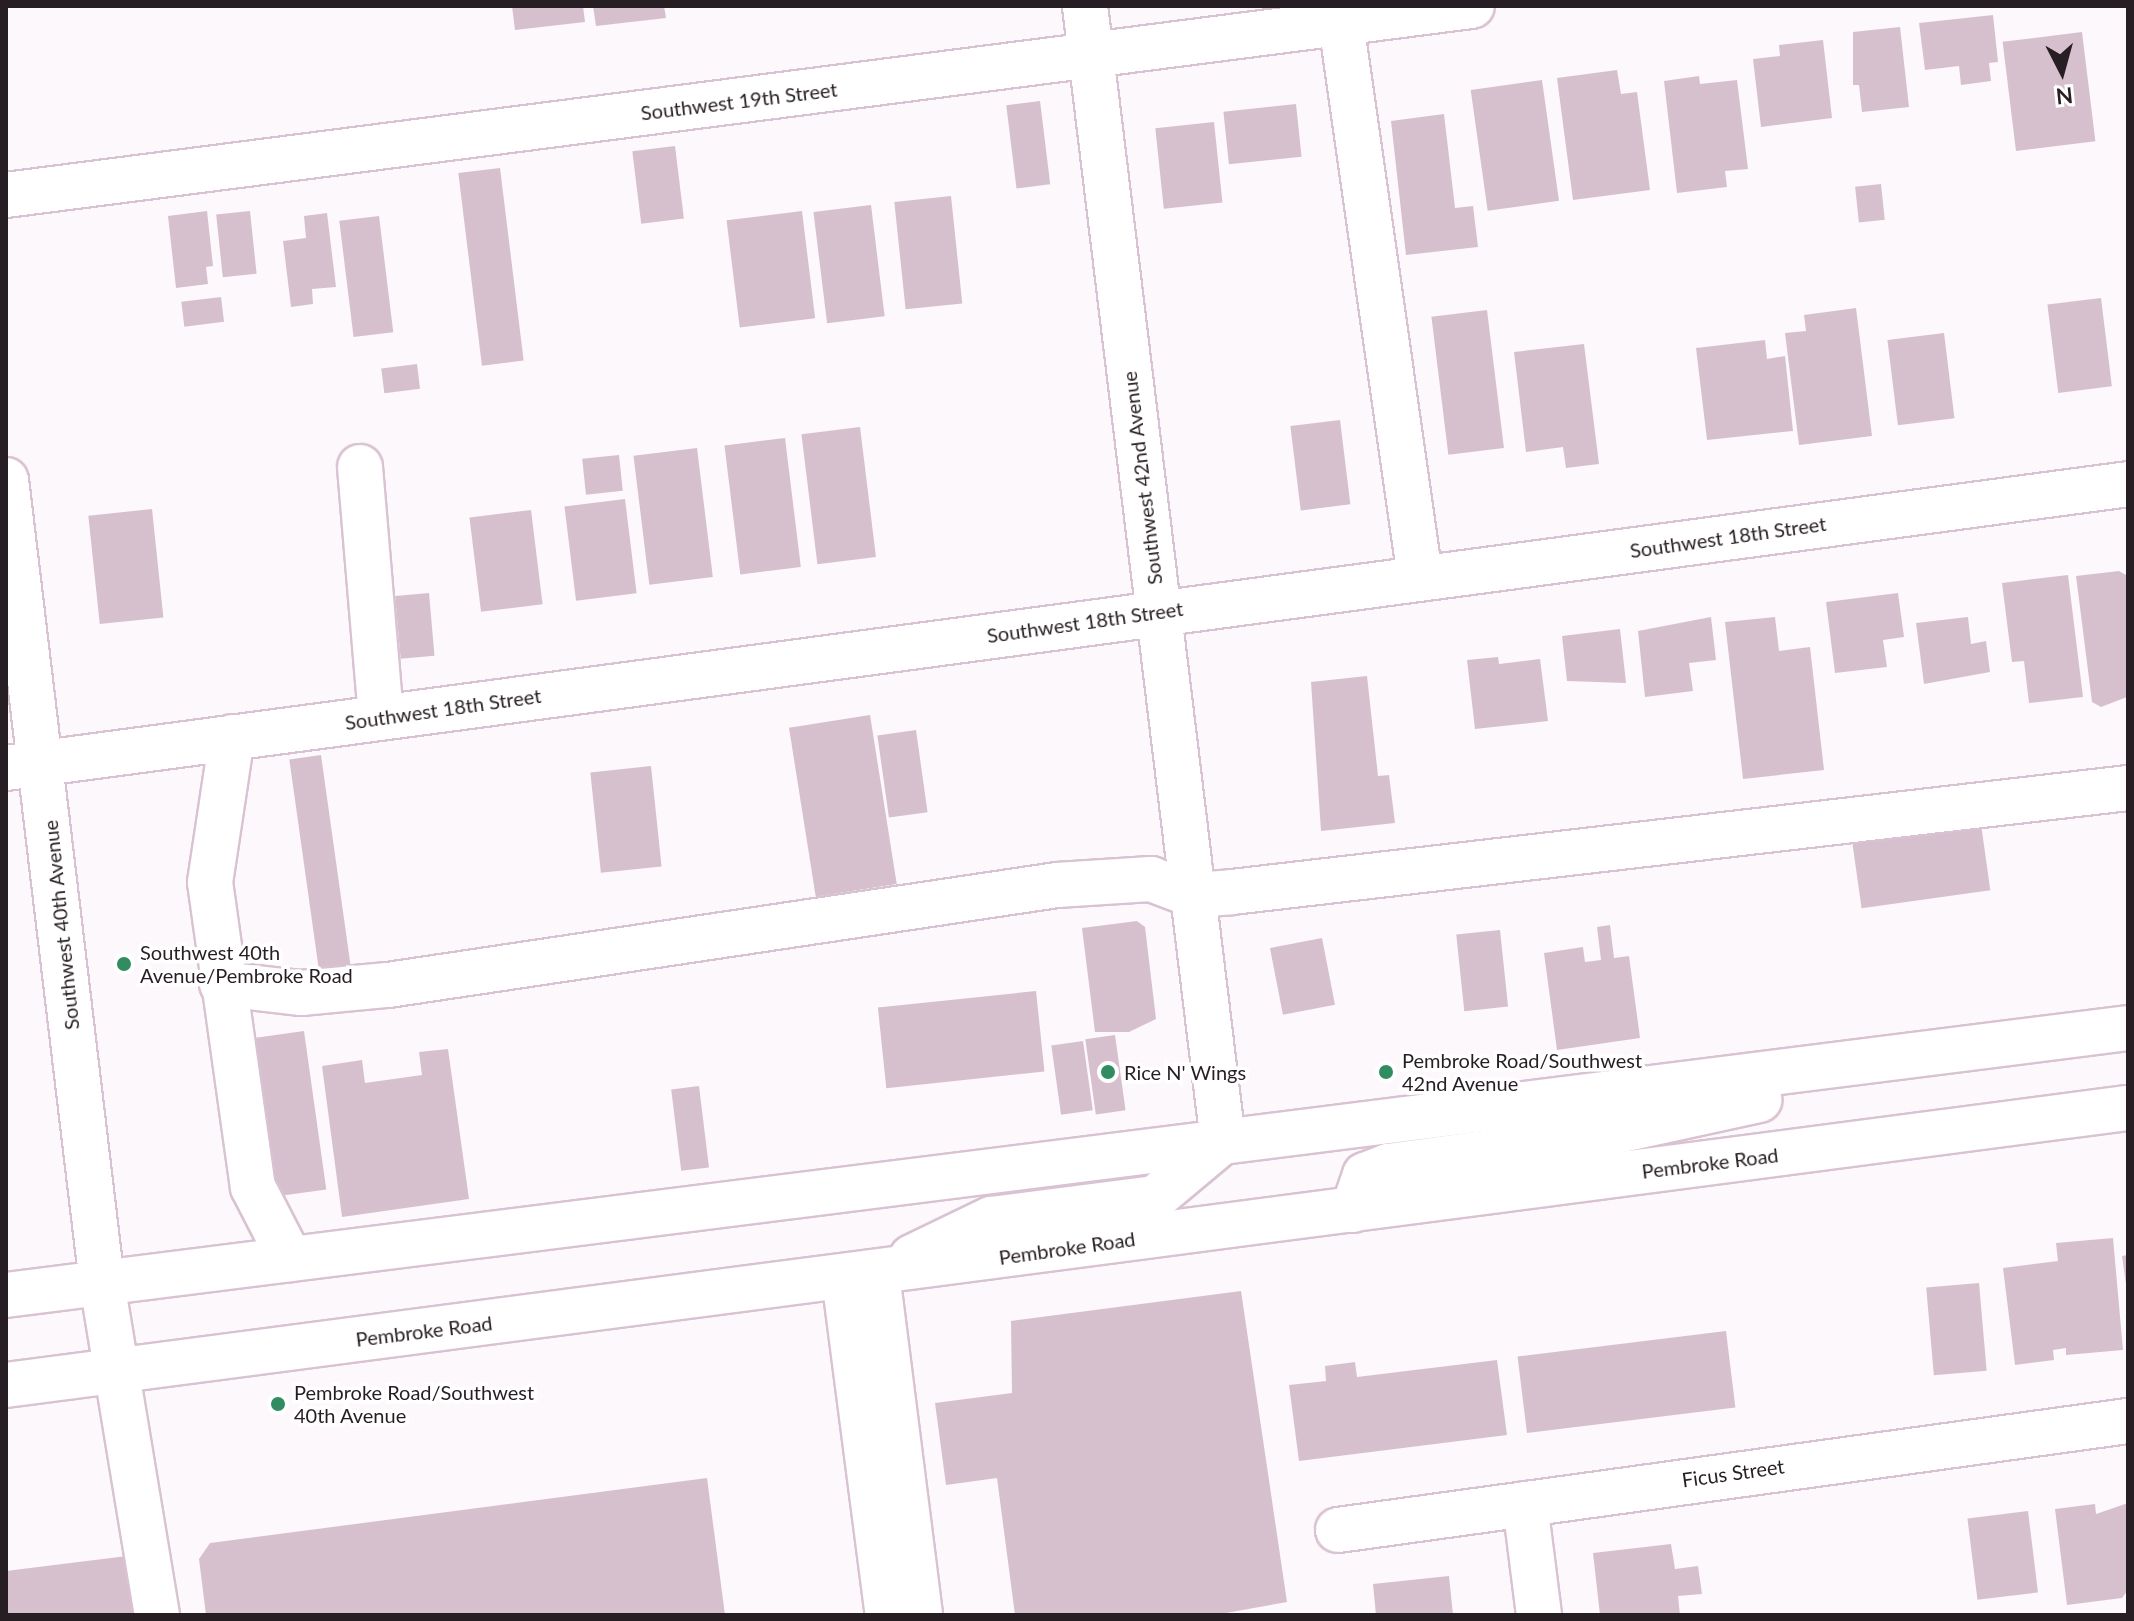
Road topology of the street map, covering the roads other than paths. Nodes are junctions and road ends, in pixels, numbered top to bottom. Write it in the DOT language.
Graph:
graph roads {
  1 [pos="1085,6"];
  2 [pos="1472,6"];
  3 [pos="1341,23"];
  4 [pos="1092,56"];
  5 [pos="6,195"];
  6 [pos="360,467"];
  7 [pos="6,480"];
  8 [pos="2128,484"];
  9 [pos="1420,577"];
  10 [pos="1158,612"];
  11 [pos="381,717"];
  12 [pos="232,737"];
  13 [pos="24,765"];
  14 [pos="2128,788"];
  15 [pos="1193,895"];
  16 [pos="222,984"];
  17 [pos="2128,1028"];
  18 [pos="1931,1053"];
  19 [pos="2128,1108"];
  20 [pos="1223,1141"];
  21 [pos="1353,1210"];
  22 [pos="290,1259"];
  23 [pos="861,1276"];
  24 [pos="102,1283"];
  25 [pos="6,1295"];
  26 [pos="122,1369"];
  27 [pos="6,1385"];
  28 [pos="2128,1421"];
  29 [pos="1525,1504"];
  30 [pos="892,1524"];
  31 [pos="1338,1530"];
  32 [pos="157,1615"];
  33 [pos="888,1615"];
  34 [pos="920,1615"];
  35 [pos="1539,1615"];
  1 -- 4 [label="street, Southwest 42nd Avenue"];
  2 -- 3 [label="street, Southwest 19th Street"];
  3 -- 4 [label="street, Southwest 19th Street"];
  3 -- 9 [label="street"];
  4 -- 5 [label="street, Southwest 19th Street"];
  4 -- 10 [label="street, Southwest 42nd Avenue"];
  6 -- 11 [label="street"];
  7 -- 13 [label="street, Southwest 40th Avenue"];
  8 -- 9 [label="street, Southwest 18th Street"];
  9 -- 10 [label="street, Southwest 18th Street"];
  10 -- 11 [label="street, Southwest 18th Street"];
  10 -- 15 [label="street, Southwest 42nd Avenue"];
  11 -- 12 [label="street, Southwest 18th Street"];
  12 -- 13 [label="street, Southwest 18th Street"];
  12 -- 16 [label="street"];
  13 -- 24 [label="street, Southwest 40th Avenue"];
  14 -- 15 [label="street"];
  15 -- 16 [label="street"];
  15 -- 20 [label="street, Southwest 42nd Avenue"];
  16 -- 22 [label="street"];
  17 -- 18 [label="street"];
  18 -- 20 [label="street"];
  18 -- 21 [label="street"];
  19 -- 21 [label="street, Pembroke Road"];
  20 -- 22 [label="street"];
  20 -- 23 [label="street"];
  21 -- 23 [label="street, Pembroke Road"];
  22 -- 24 [label="street"];
  23 -- 26 [label="street, Pembroke Road"];
  23 -- 30 [label="street"];
  24 -- 25 [label="street"];
  24 -- 26 [label="street, Southwest 40th Avenue"];
  26 -- 27 [label="street, Pembroke Road"];
  26 -- 32 [label="street, Southwest 40th Avenue"];
  28 -- 29 [label="street, Ficus Street"];
  29 -- 31 [label="street, Ficus Street"];
  29 -- 35 [label="street"];
  30 -- 33 [label="street"];
  30 -- 34 [label="street"];
}
